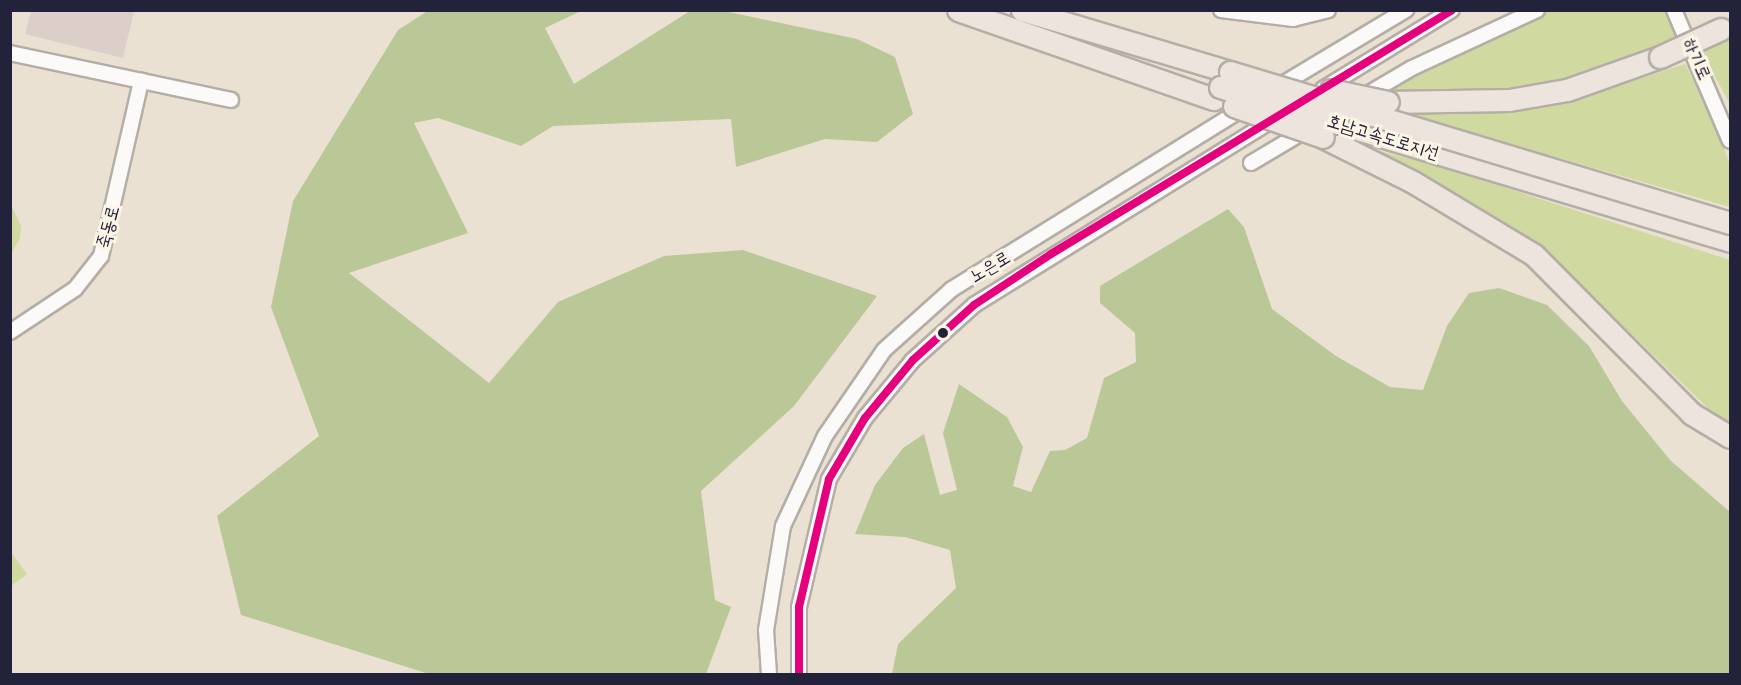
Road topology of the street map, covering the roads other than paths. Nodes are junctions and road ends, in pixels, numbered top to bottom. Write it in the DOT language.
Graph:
graph roads {
  1 [pos="958,10"];
  2 [pos="968,10"];
  3 [pos="1022,10"];
  4 [pos="1041,10"];
  5 [pos="1221,10"];
  6 [pos="1328,10"];
  7 [pos="1406,10"];
  8 [pos="1452,10"];
  9 [pos="1537,10"];
  10 [pos="1681,13"];
  11 [pos="1726,26"];
  12 [pos="10,53"];
  13 [pos="1225,80"];
  14 [pos="141,81"];
  15 [pos="231,100"];
  16 [pos="1281,115"];
  17 [pos="1295,136"];
  18 [pos="1731,141"];
  19 [pos="1251,164"];
  20 [pos="1731,223"];
  21 [pos="1731,242"];
  22 [pos="10,332"];
  23 [pos="1731,437"];
  24 [pos="769,675"];
  25 [pos="799,675"];
  1 -- 13 [label="highway"];
  2 -- 13 [label="highway, 호남고속도로지선"];
  3 -- 13 [label="highway, 호남고속도로지선"];
  4 -- 13 [label="highway"];
  5 -- 6 [label="street"];
  7 -- 24 [label="street, 노은로"];
  8 -- 16 [label="street, 노은로"];
  9 -- 17 [label="street"];
  10 -- 18 [label="street, 하기로"];
  11 -- 13 [label="highway, bridge"];
  12 -- 14 [label="street"];
  13 -- 20 [label="highway, 호남고속도로지선, bridge"];
  13 -- 21 [label="highway, 호남고속도로지선, bridge"];
  13 -- 23 [label="highway, bridge"];
  14 -- 15 [label="street"];
  14 -- 22 [label="street, 죽동로"];
  16 -- 17 [label="street"];
  16 -- 25 [label="street, 노은로"];
  17 -- 19 [label="street"];
}
